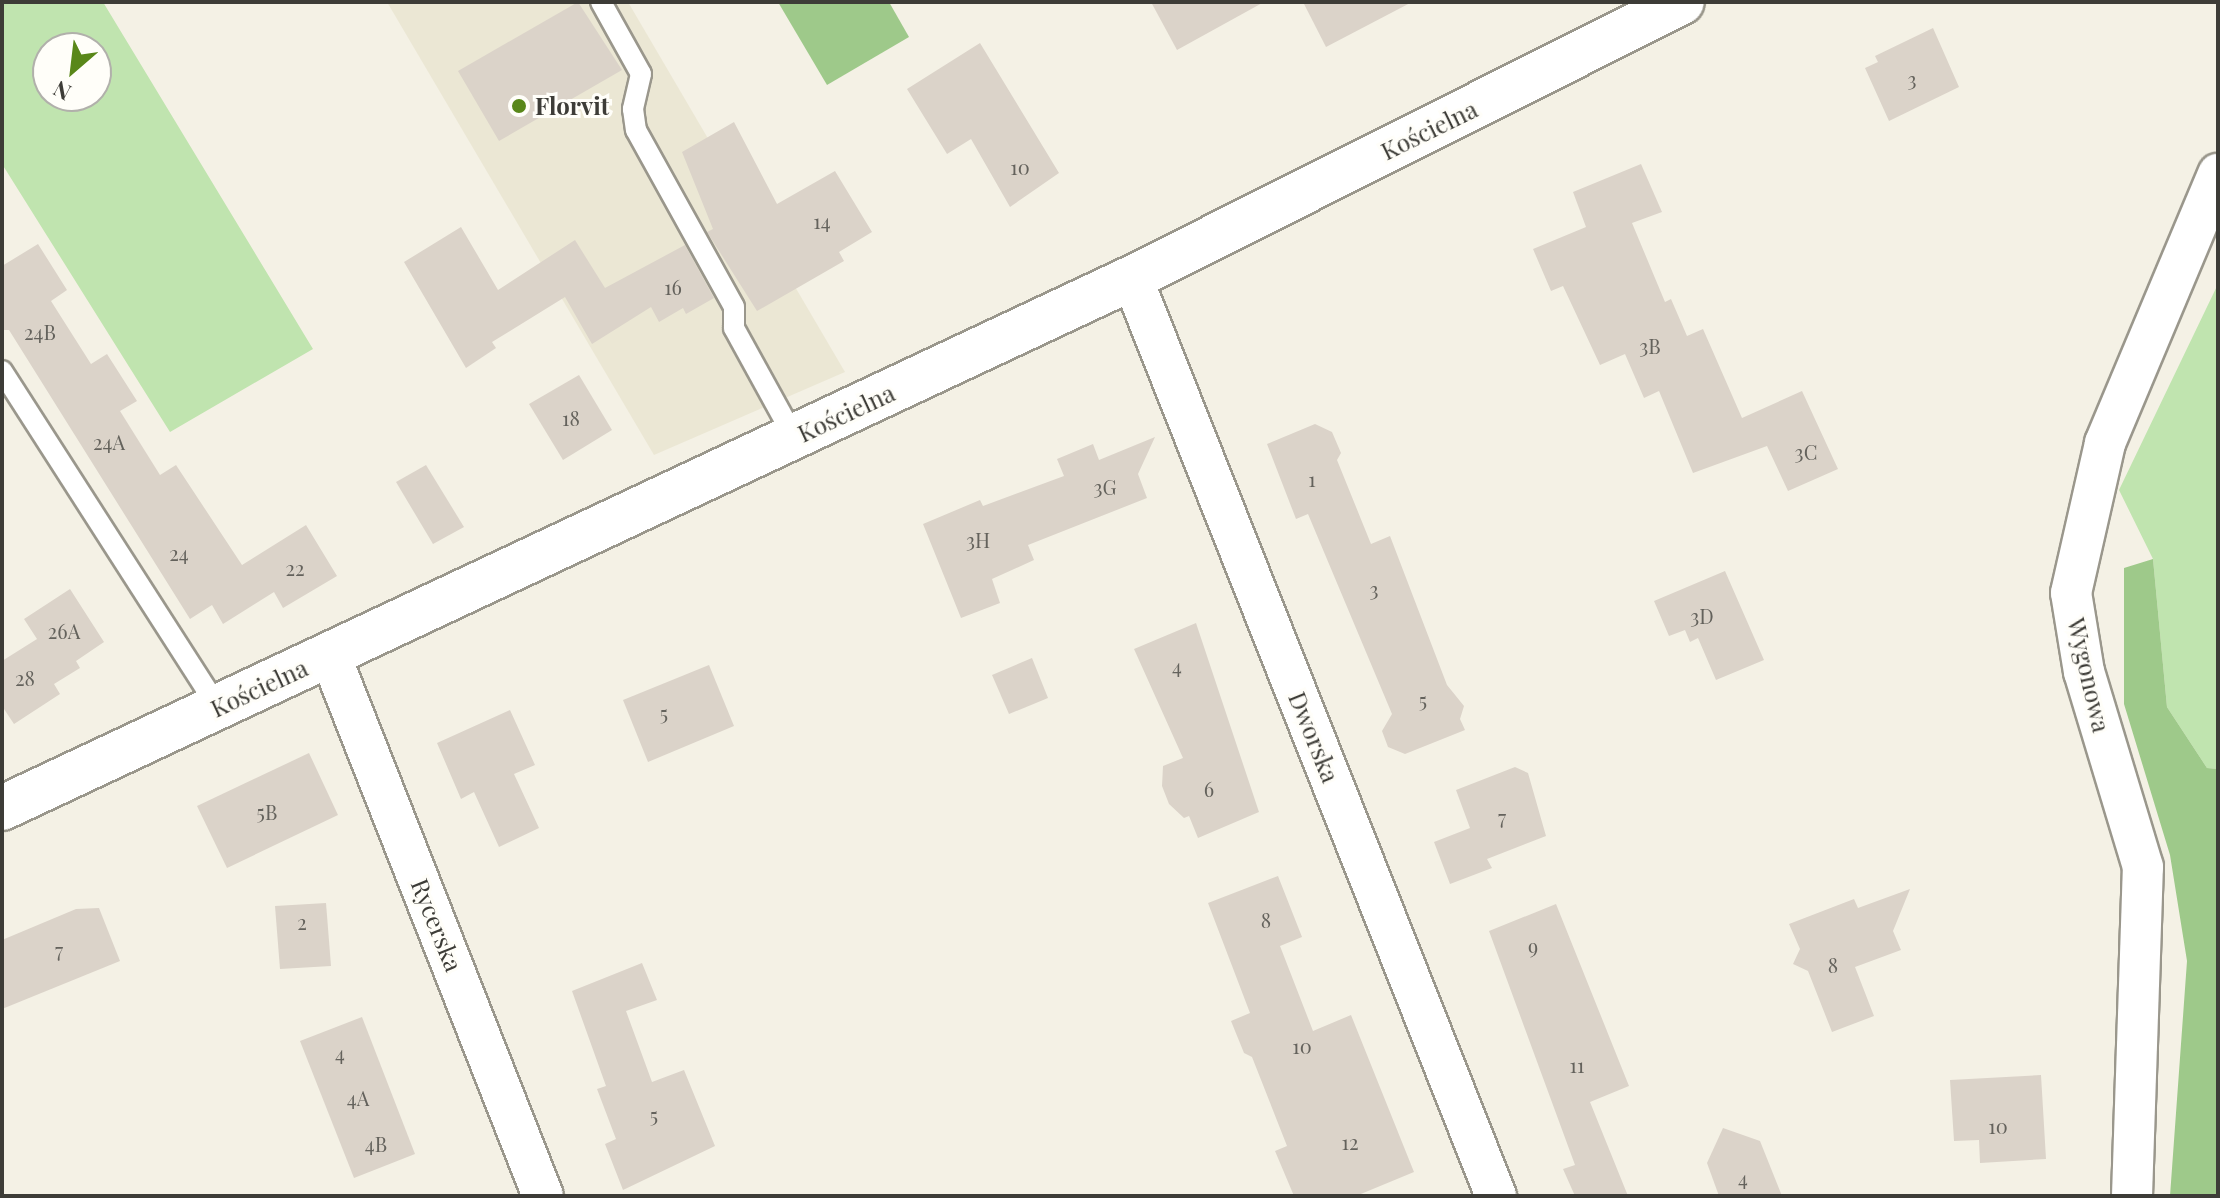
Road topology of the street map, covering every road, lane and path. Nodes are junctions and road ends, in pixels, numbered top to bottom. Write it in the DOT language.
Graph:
graph roads {
  1 [pos="601,2"];
  2 [pos="1682,2"];
  3 [pos="2218,174"];
  4 [pos="1132,278"];
  5 [pos="2,371"];
  6 [pos="794,437"];
  7 [pos="330,655"];
  8 [pos="218,707"];
  9 [pos="2,808"];
  10 [pos="543,1196"];
  11 [pos="1496,1196"];
  12 [pos="2132,1196"];
  1 -- 6 [label="lane"];
  2 -- 4 [label="street, Kościelna"];
  3 -- 12 [label="street, Wygonowa"];
  4 -- 6 [label="street, Kościelna"];
  4 -- 11 [label="street, Dworska"];
  5 -- 8 [label="lane"];
  6 -- 7 [label="street, Kościelna"];
  7 -- 8 [label="street, Kościelna"];
  7 -- 10 [label="street, Rycerska"];
  8 -- 9 [label="street, Kościelna"];
}
